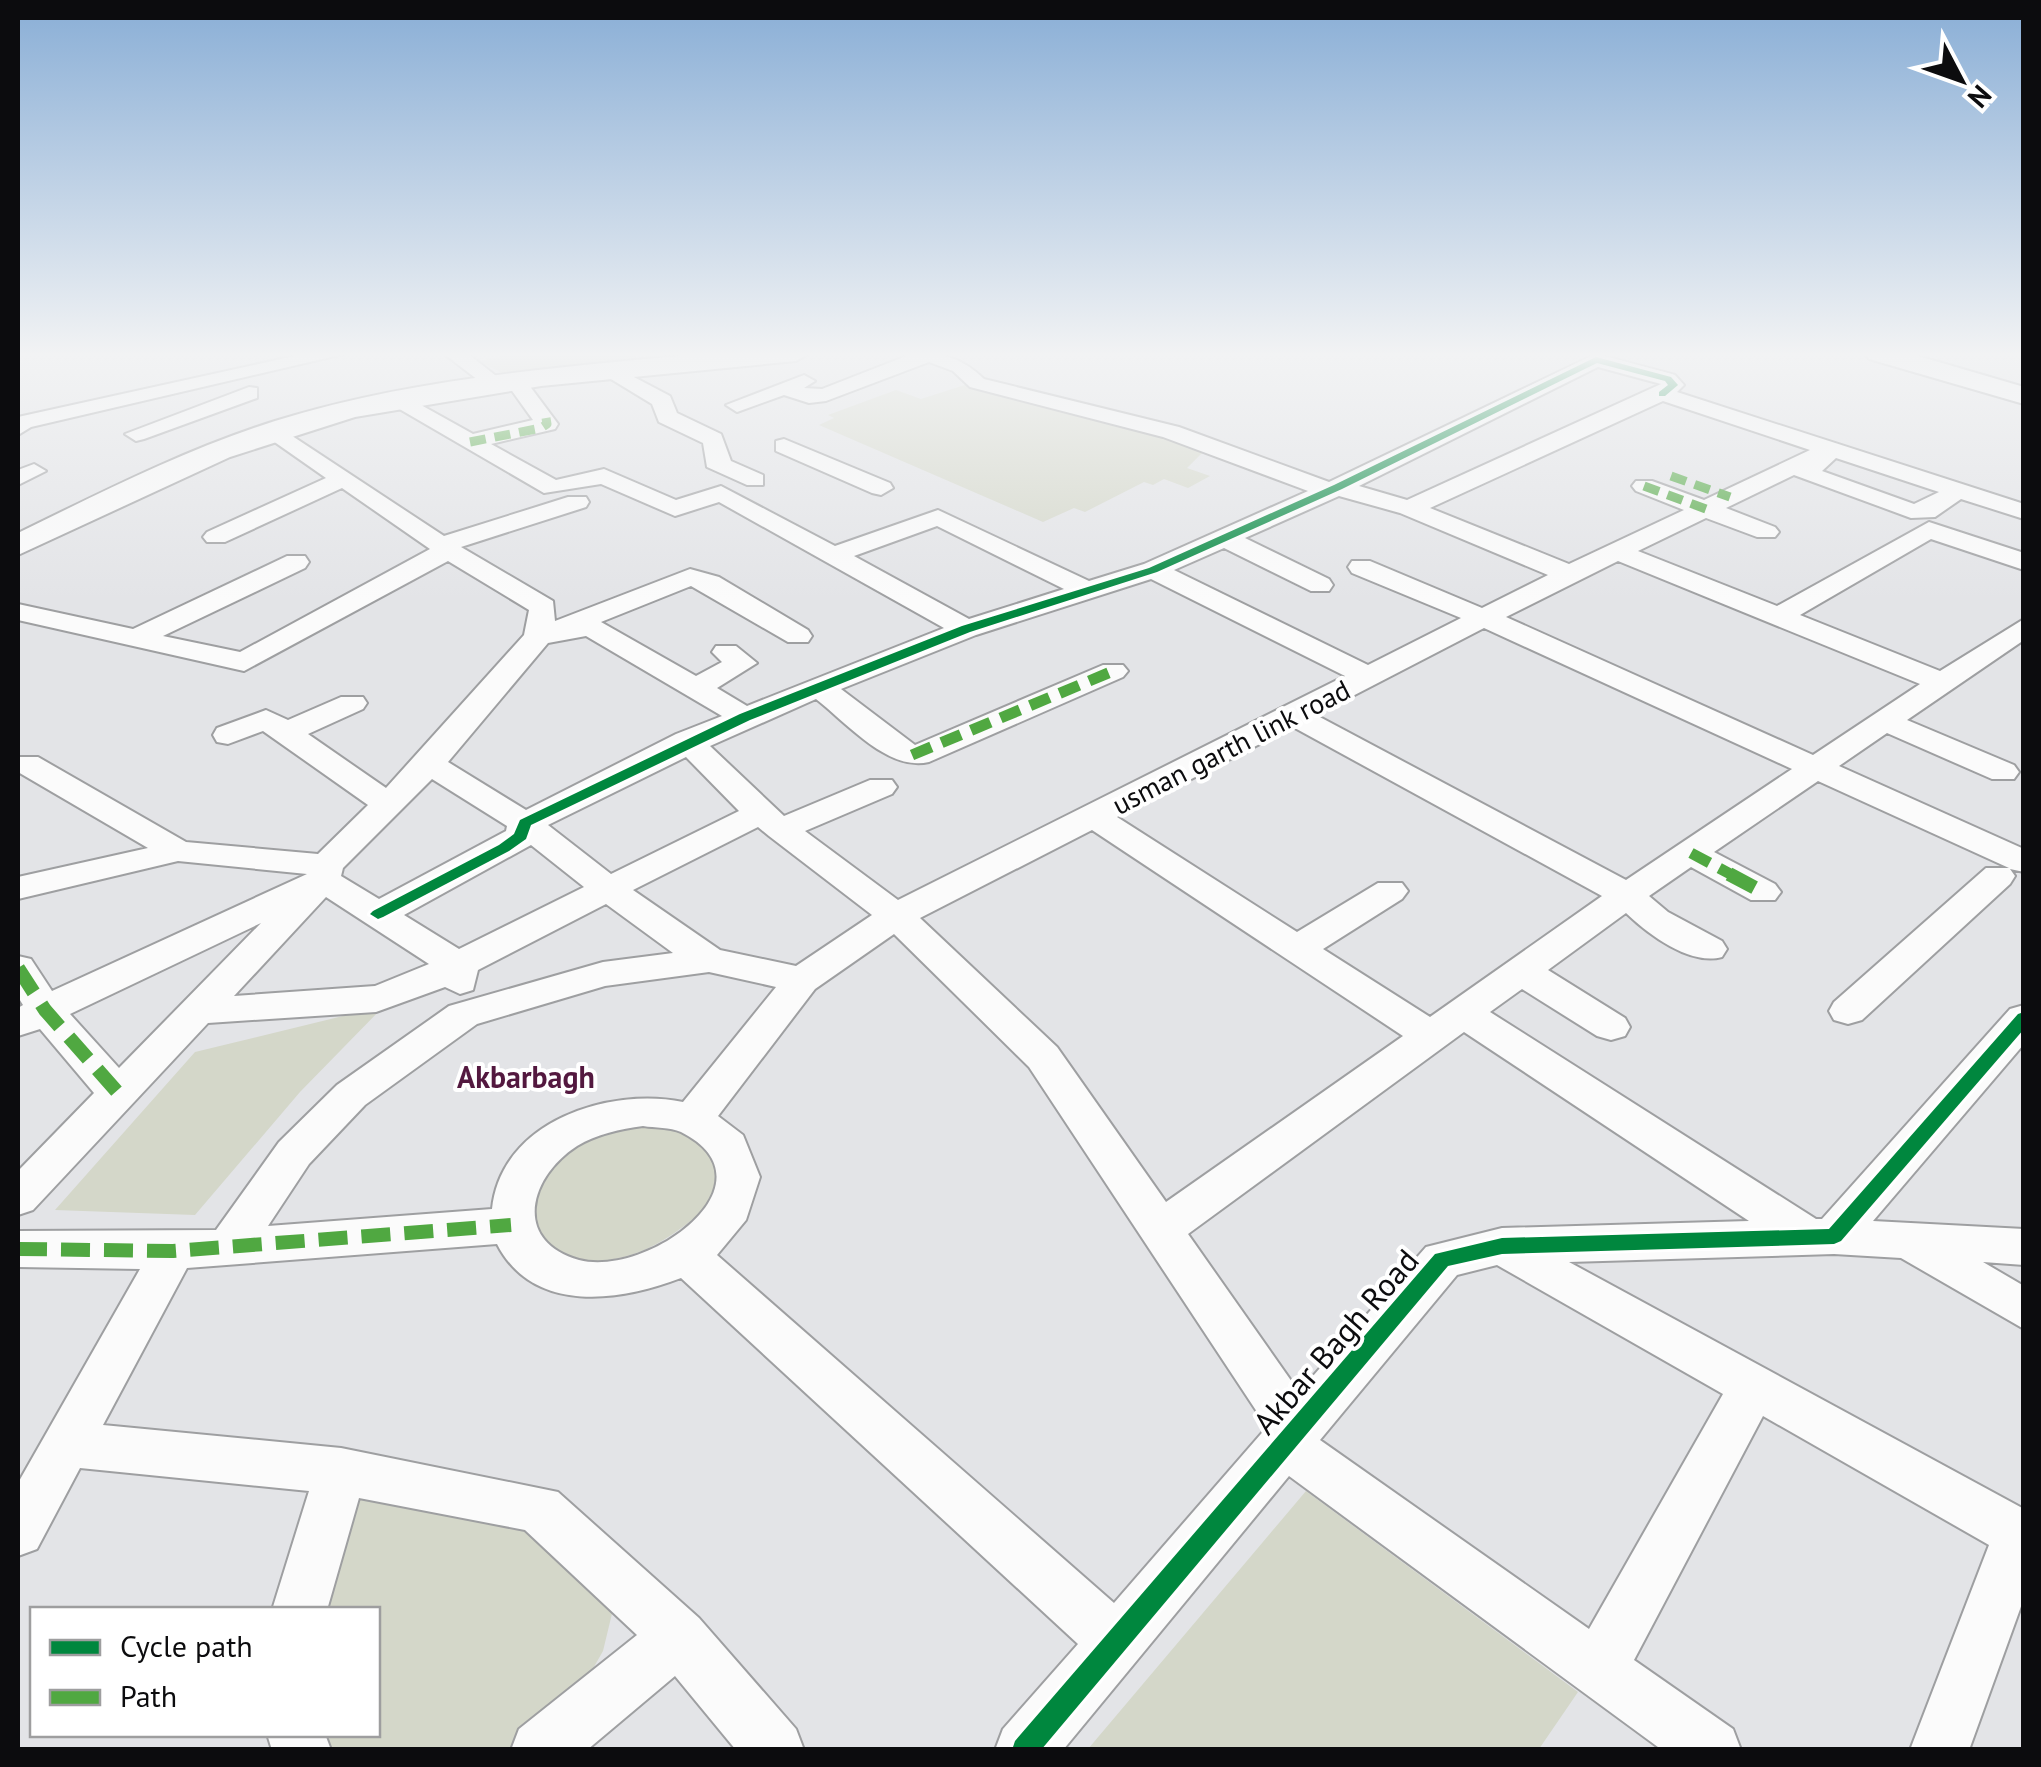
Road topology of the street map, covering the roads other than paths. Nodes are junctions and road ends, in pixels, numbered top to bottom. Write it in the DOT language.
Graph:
graph roads {
  1 [pos="264,435"];
  2 [pos="293,435"];
  3 [pos="458,435"];
  4 [pos="498,435"];
  5 [pos="706,435"];
  6 [pos="1180,435"];
  7 [pos="1443,435"];
  8 [pos="1570,435"];
  9 [pos="1785,435"];
  10 [pos="470,442"];
  11 [pos="784,446"];
  12 [pos="1828,450"];
  13 [pos="811,457"];
  14 [pos="1671,476"];
  15 [pos="343,479"];
  16 [pos="755,480"];
  17 [pos="1644,486"];
  18 [pos="881,488"];
  19 [pos="1334,489"];
  20 [pos="721,493"];
  21 [pos="1955,493"];
  22 [pos="577,502"];
  23 [pos="1718,503"];
  24 [pos="1408,508"];
  25 [pos="2024,512"];
  26 [pos="1766,532"];
  27 [pos="1221,536"];
  28 [pos="216,537"];
  29 [pos="18,546"];
  30 [pos="444,548"];
  31 [pos="1618,552"];
  32 [pos="838,554"];
  33 [pos="296,562"];
  34 [pos="2024,562"];
  35 [pos="1361,567"];
  36 [pos="1153,570"];
  37 [pos="1570,574"];
  38 [pos="1320,584"];
  39 [pos="1090,592"];
  40 [pos="18,612"];
  41 [pos="1777,617"];
  42 [pos="1478,623"];
  43 [pos="2024,627"];
  44 [pos="966,629"];
  45 [pos="798,636"];
  46 [pos="134,638"];
  47 [pos="534,641"];
  48 [pos="1989,649"];
  49 [pos="726,652"];
  50 [pos="2024,663"];
  51 [pos="1113,671"];
  52 [pos="1368,677"];
  53 [pos="1942,682"];
  54 [pos="694,688"];
  55 [pos="822,689"];
  56 [pos="352,703"];
  57 [pos="1294,715"];
  58 [pos="745,717"];
  59 [pos="1887,722"];
  60 [pos="286,732"];
  61 [pos="228,735"];
  62 [pos="687,741"];
  63 [pos="27,764"];
  64 [pos="429,764"];
  65 [pos="2003,772"];
  66 [pos="1807,775"];
  67 [pos="881,787"];
  68 [pos="387,804"];
  69 [pos="1093,816"];
  70 [pos="771,821"];
  71 [pos="525,823"];
  72 [pos="178,852"];
  73 [pos="1691,853"];
  74 [pos="324,872"];
  75 [pos="2015,875"];
  76 [pos="18,888"];
  77 [pos="609,890"];
  78 [pos="1390,892"];
  79 [pos="1764,892"];
  80 [pos="1627,895"];
  81 [pos="378,914"];
  82 [pos="896,916"];
  83 [pos="1297,950"];
  84 [pos="1709,950"];
  85 [pos="709,960"];
  86 [pos="459,966"];
  87 [pos="18,968"];
  88 [pos="1522,971"];
  89 [pos="802,980"];
  90 [pos="1848,1010"];
  91 [pos="199,1011"];
  92 [pos="463,1015"];
  93 [pos="1466,1015"];
  94 [pos="31,1016"];
  95 [pos="2024,1018"];
  96 [pos="1612,1027"];
  97 [pos="1432,1038"];
  98 [pos="120,1095"];
  99 [pos="692,1120"];
  100 [pos="18,1198"];
  101 [pos="511,1225"];
  102 [pos="1159,1231"];
  103 [pos="1820,1236"];
  104 [pos="1906,1240"];
  105 [pos="1502,1246"];
  106 [pos="2024,1246"];
  107 [pos="229,1247"];
  108 [pos="18,1249"];
  109 [pos="172,1251"];
  110 [pos="688,1257"];
  111 [pos="2024,1310"];
  112 [pos="1753,1387"];
  113 [pos="1290,1436"];
  114 [pos="66,1444"];
  115 [pos="341,1471"];
  116 [pos="18,1532"];
  117 [pos="2021,1535"];
  118 [pos="299,1607"];
  119 [pos="679,1637"];
  120 [pos="1118,1643"];
  121 [pos="1598,1670"];
  122 [pos="540,1750"];
  123 [pos="775,1750"];
  124 [pos="1024,1750"];
  125 [pos="1712,1750"];
  126 [pos="1939,1750"];
  1 -- 29 [label="main road"];
  2 -- 15 [label="street"];
  3 -- 10 [label="street"];
  4 -- 10 [label="street"];
  5 -- 16 [label="street"];
  6 -- 19 [label="street"];
  7 -- 19 [label="street"];
  8 -- 24 [label="street"];
  9 -- 12 [label="street"];
  10 -- 20 [label="street"];
  11 -- 13 [label="street"];
  12 -- 21 [label="street"];
  12 -- 23 [label="street, usman garth link road"];
  13 -- 16 [label="street"];
  13 -- 18 [label="street"];
  14 -- 23 [label="street"];
  15 -- 28 [label="street"];
  15 -- 30 [label="street"];
  16 -- 20 [label="street"];
  17 -- 23 [label="street"];
  19 -- 24 [label="street"];
  19 -- 27 [label="street"];
  20 -- 32 [label="street"];
  21 -- 21 [label="street"];
  21 -- 25 [label="street"];
  22 -- 30 [label="street"];
  23 -- 26 [label="street"];
  23 -- 31 [label="street, usman garth link road"];
  24 -- 37 [label="street"];
  27 -- 36 [label="street"];
  27 -- 38 [label="street"];
  30 -- 46 [label="street"];
  30 -- 47 [label="street"];
  31 -- 37 [label="street, usman garth link road"];
  31 -- 41 [label="street"];
  32 -- 39 [label="street"];
  32 -- 44 [label="street"];
  33 -- 46 [label="street"];
  34 -- 41 [label="street"];
  35 -- 42 [label="street"];
  36 -- 39 [label="street"];
  36 -- 52 [label="street"];
  37 -- 42 [label="street, usman garth link road"];
  39 -- 44 [label="street"];
  40 -- 46 [label="street"];
  41 -- 53 [label="street"];
  42 -- 52 [label="street, usman garth link road"];
  42 -- 66 [label="street"];
  43 -- 48 [label="street"];
  44 -- 55 [label="street"];
  45 -- 47 [label="street"];
  47 -- 54 [label="street"];
  47 -- 64 [label="street"];
  48 -- 50 [label="street"];
  48 -- 53 [label="street"];
  49 -- 54 [label="street"];
  51 -- 55 [label="street"];
  52 -- 57 [label="street, usman garth link road"];
  53 -- 59 [label="street"];
  54 -- 58 [label="street"];
  55 -- 58 [label="street"];
  56 -- 60 [label="street"];
  57 -- 69 [label="street, usman garth link road"];
  57 -- 80 [label="street"];
  58 -- 62 [label="street"];
  59 -- 65 [label="street"];
  59 -- 66 [label="street"];
  60 -- 61 [label="street"];
  60 -- 68 [label="street"];
  62 -- 70 [label="street"];
  62 -- 71 [label="street"];
  63 -- 72 [label="street"];
  64 -- 68 [label="street"];
  64 -- 71 [label="street"];
  66 -- 73 [label="street"];
  66 -- 75 [label="street"];
  67 -- 70 [label="street"];
  68 -- 74 [label="street"];
  69 -- 82 [label="street, usman garth link road"];
  69 -- 83 [label="street"];
  70 -- 77 [label="street"];
  70 -- 82 [label="street"];
  71 -- 77 [label="street"];
  71 -- 81 [label="street"];
  72 -- 74 [label="street"];
  72 -- 76 [label="street"];
  73 -- 79 [label="street"];
  73 -- 80 [label="street"];
  74 -- 81 [label="street"];
  74 -- 91 [label="street"];
  74 -- 94 [label="street"];
  75 -- 90 [label="street"];
  77 -- 85 [label="street"];
  77 -- 86 [label="street"];
  78 -- 83 [label="street"];
  80 -- 84 [label="street"];
  80 -- 88 [label="street"];
  81 -- 86 [label="street"];
  82 -- 89 [label="street, usman garth link road"];
  82 -- 102 [label="street"];
  83 -- 97 [label="street"];
  85 -- 89 [label="street"];
  85 -- 92 [label="street"];
  86 -- 91 [label="street"];
  86 -- 92 [label="street"];
  87 -- 94 [label="street"];
  88 -- 93 [label="street"];
  88 -- 96 [label="street"];
  89 -- 99 [label="street, usman garth link road"];
  91 -- 98 [label="street"];
  92 -- 107 [label="street"];
  93 -- 97 [label="street"];
  93 -- 103 [label="street"];
  94 -- 98 [label="street"];
  95 -- 103 [label="street"];
  97 -- 102 [label="street"];
  98 -- 100 [label="street"];
  99 -- 101 [label="street"];
  99 -- 110 [label="street"];
  101 -- 107 [label="street"];
  101 -- 110 [label="street"];
  102 -- 113 [label="street"];
  103 -- 104 [label="street, Akbar Bagh Road"];
  103 -- 105 [label="street, Akbar Bagh Road"];
  104 -- 106 [label="street, Akbar Bagh Road"];
  104 -- 111 [label="street"];
  105 -- 112 [label="street"];
  105 -- 113 [label="street, Akbar Bagh Road"];
  107 -- 109 [label="street"];
  108 -- 109 [label="street"];
  109 -- 114 [label="street"];
  110 -- 120 [label="street"];
  112 -- 117 [label="street"];
  112 -- 121 [label="street"];
  113 -- 120 [label="street, Akbar Bagh Road"];
  113 -- 121 [label="street"];
  114 -- 115 [label="street"];
  114 -- 116 [label="street"];
  115 -- 118 [label="street"];
  115 -- 119 [label="street"];
  117 -- 126 [label="street"];
  119 -- 122 [label="street"];
  119 -- 123 [label="street"];
  120 -- 124 [label="street, Akbar Bagh Road"];
  121 -- 125 [label="street"];
}
